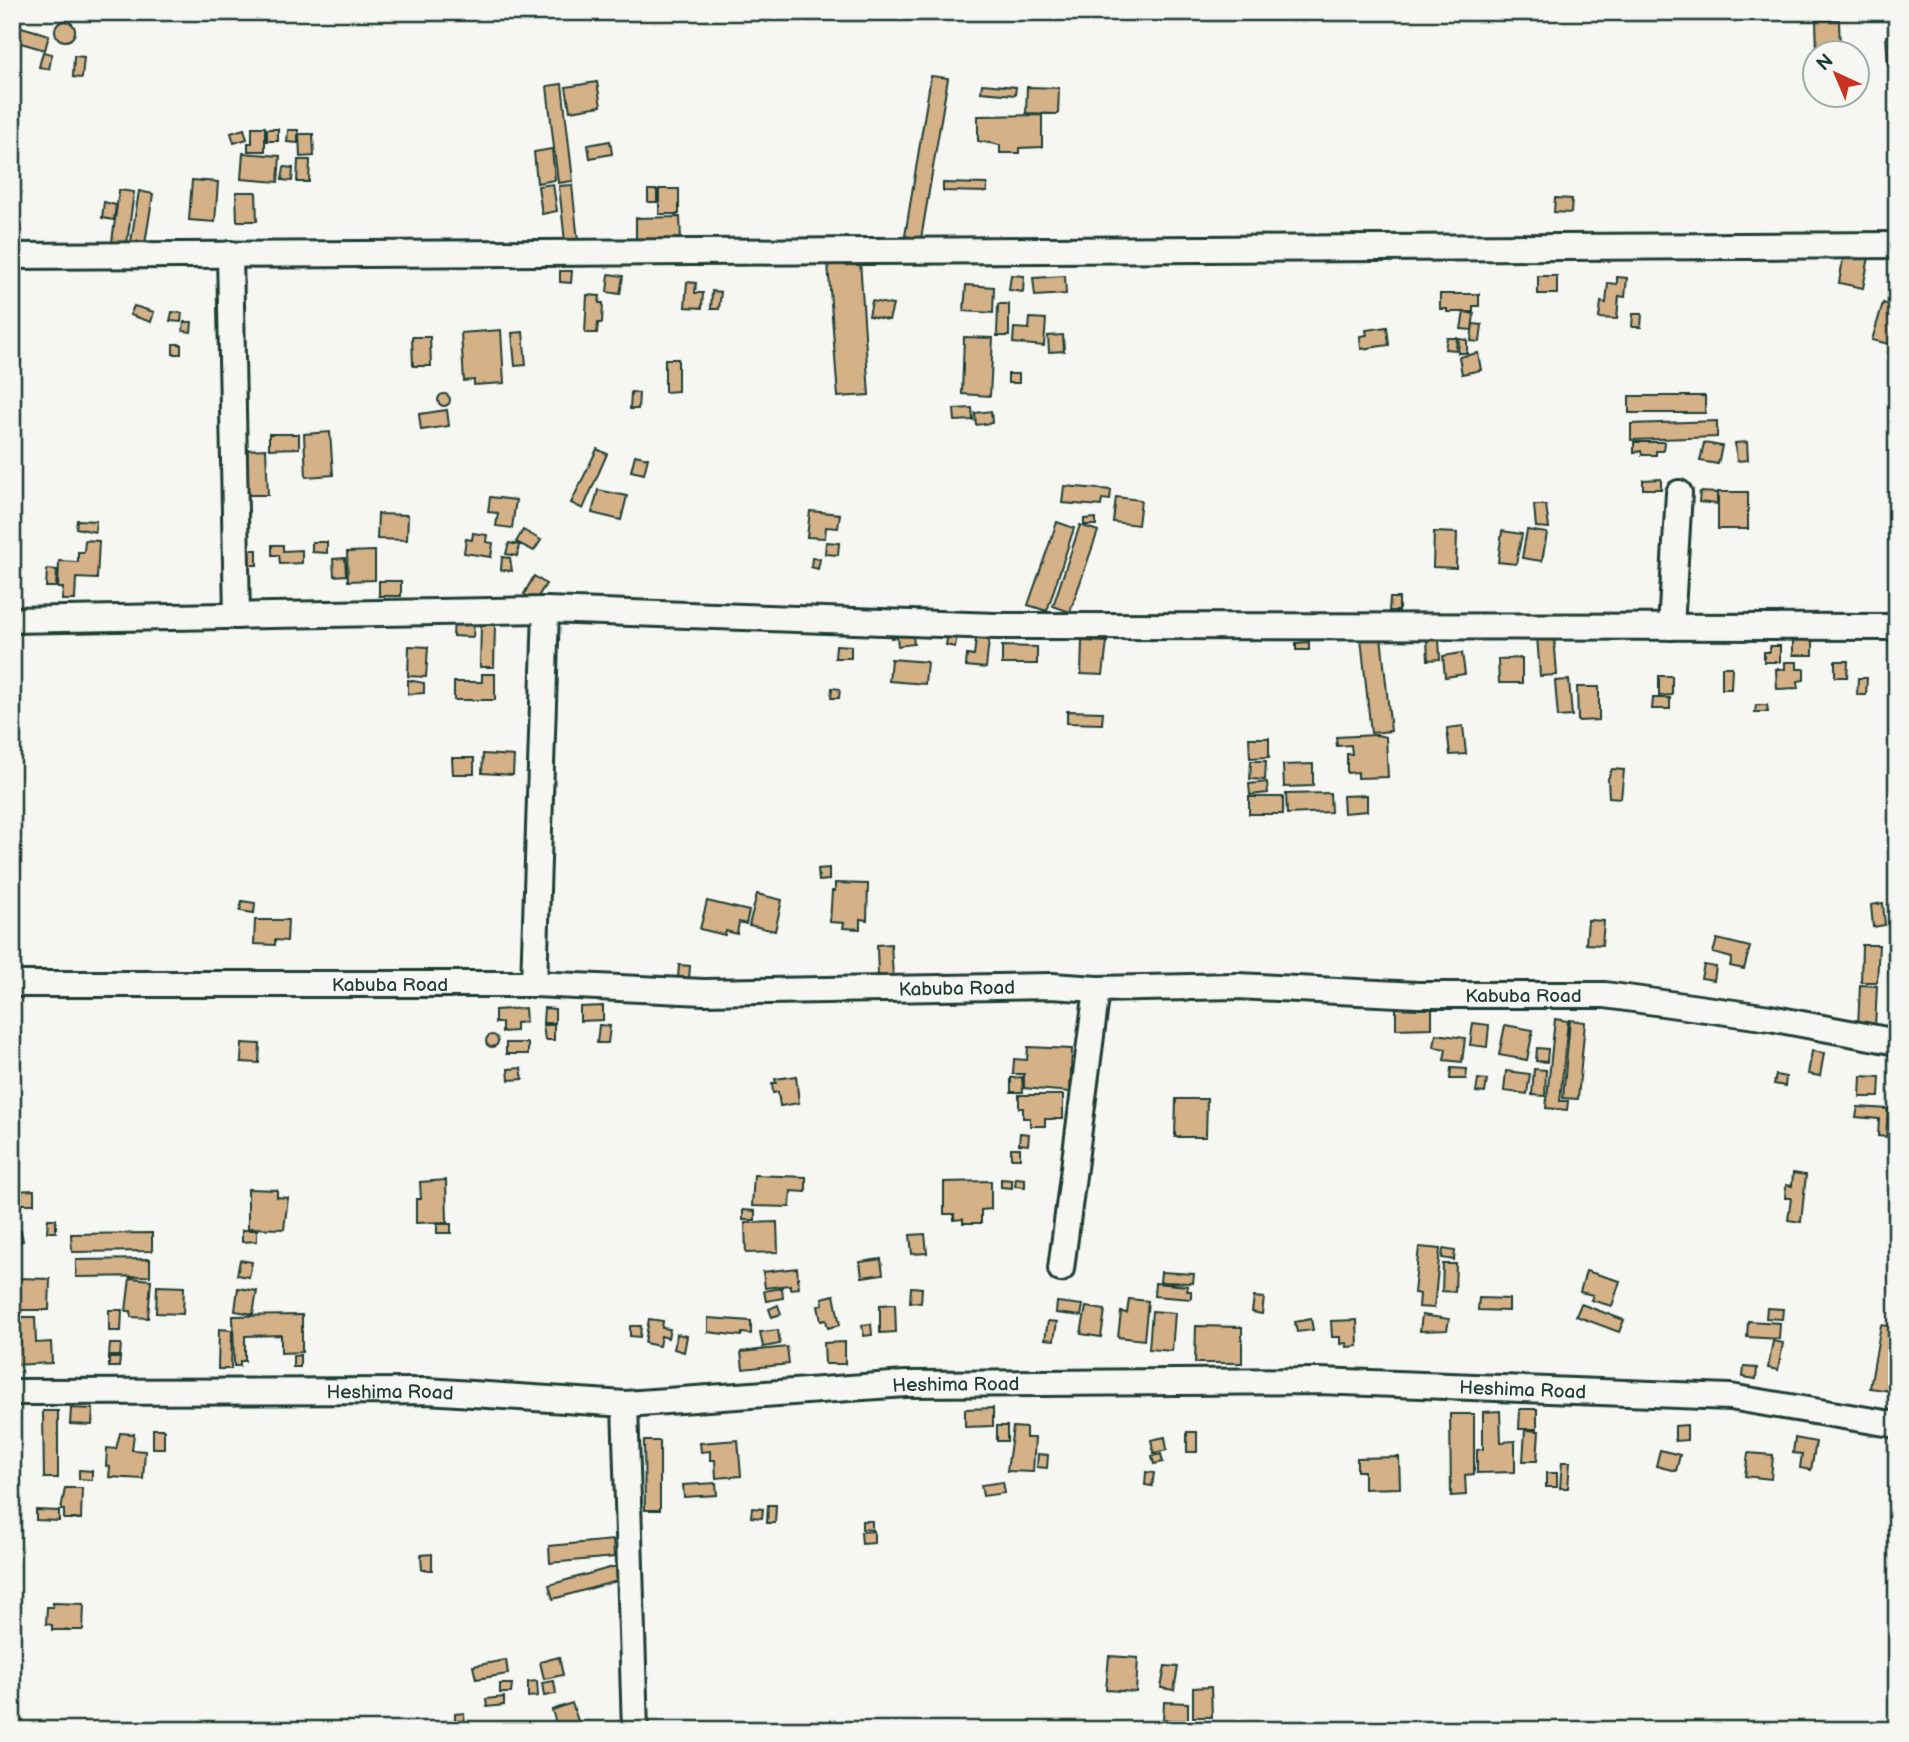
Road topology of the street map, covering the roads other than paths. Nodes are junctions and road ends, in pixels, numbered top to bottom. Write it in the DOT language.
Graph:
graph roads {
  1 [pos="1897,244"];
  2 [pos="230,254"];
  3 [pos="12,256"];
  4 [pos="1679,493"];
  5 [pos="546,610"];
  6 [pos="237,616"];
  7 [pos="12,620"];
  8 [pos="1671,626"];
  9 [pos="1897,626"];
  10 [pos="12,984"];
  11 [pos="534,984"];
  12 [pos="1097,989"];
  13 [pos="1897,1042"];
  14 [pos="1062,1269"];
  15 [pos="12,1392"];
  16 [pos="625,1404"];
  17 [pos="1897,1425"];
  18 [pos="635,1730"];
  1 -- 2 [label="street"];
  2 -- 3 [label="street"];
  2 -- 6 [label="street"];
  4 -- 8 [label="street"];
  5 -- 6 [label="street"];
  5 -- 8 [label="street"];
  5 -- 11 [label="street"];
  6 -- 7 [label="street"];
  8 -- 9 [label="street"];
  10 -- 11 [label="street, Kabuba Road"];
  11 -- 12 [label="street, Kabuba Road"];
  12 -- 13 [label="street, Kabuba Road"];
  12 -- 14 [label="street"];
  15 -- 16 [label="street, Heshima Road"];
  16 -- 17 [label="street, Heshima Road"];
  16 -- 18 [label="street"];
}
